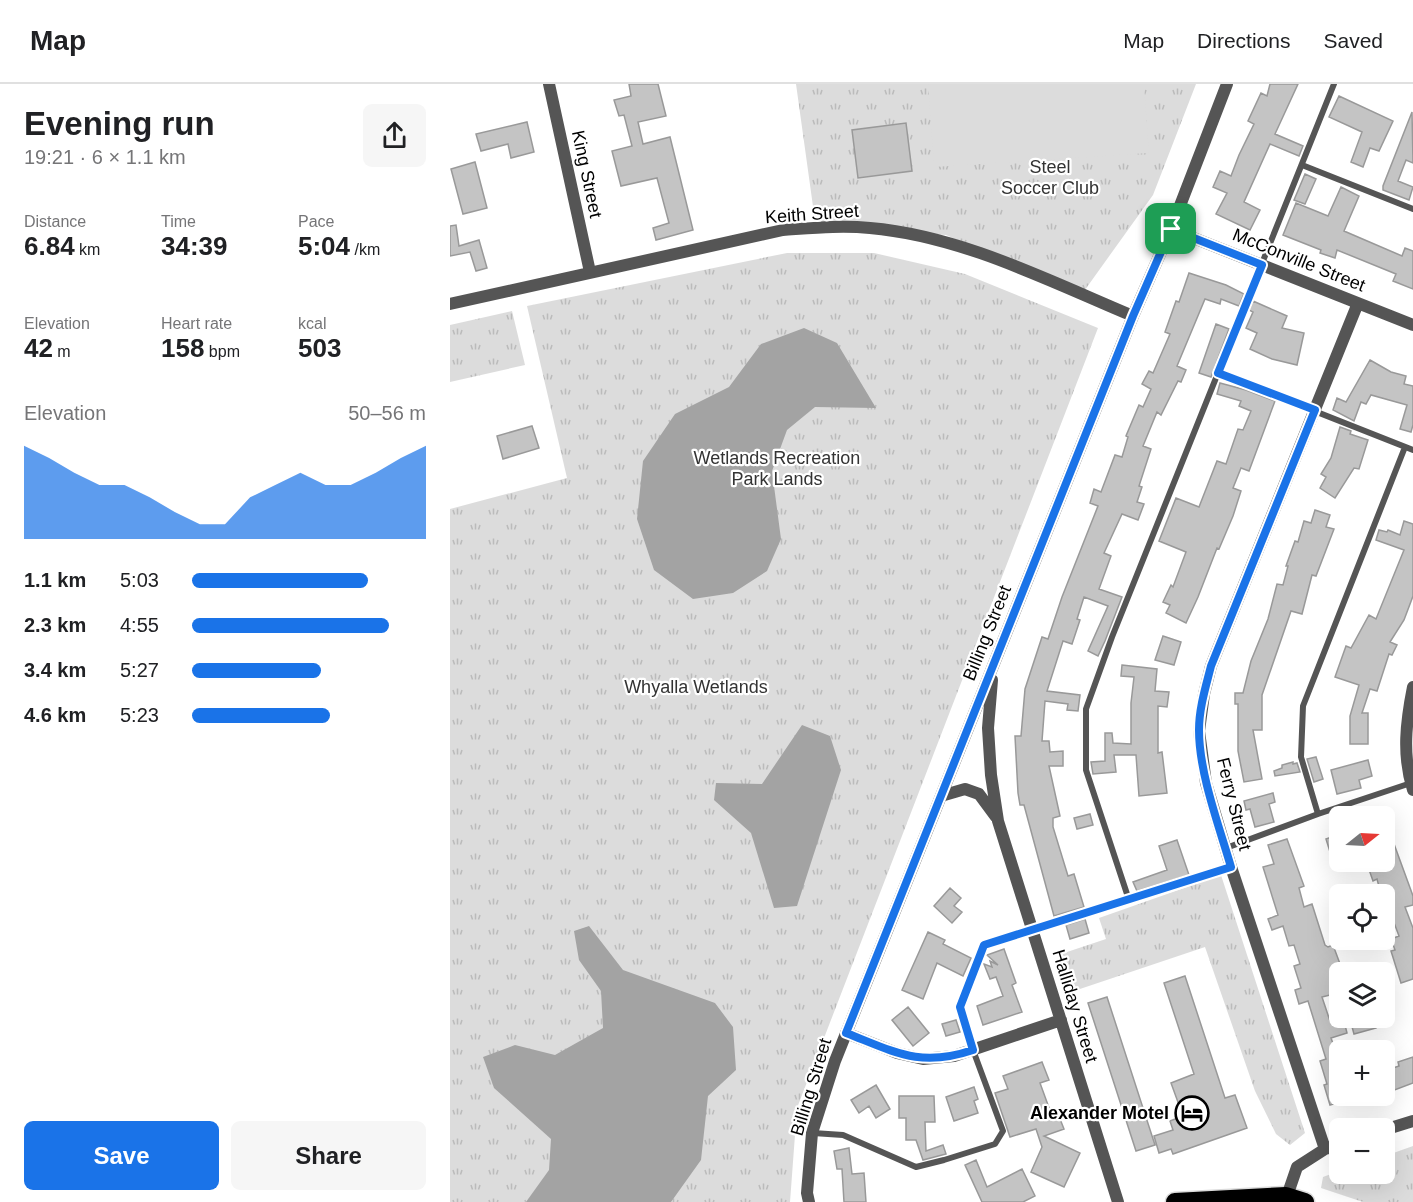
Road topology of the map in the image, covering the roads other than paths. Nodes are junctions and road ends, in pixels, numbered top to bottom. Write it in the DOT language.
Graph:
graph roads {
  1 [pos="549,84"];
  2 [pos="1227,84"];
  3 [pos="1334,84"];
  4 [pos="1302,165"];
  5 [pos="1413,209"];
  6 [pos="1171,229"];
  7 [pos="1262,265"];
  8 [pos="590,272"];
  9 [pos="1358,303"];
  10 [pos="450,304"];
  11 [pos="1133,316"];
  12 [pos="1413,325"];
  13 [pos="1218,373"];
  14 [pos="1315,410"];
  15 [pos="1405,447"];
  16 [pos="1413,450"];
  17 [pos="993,667"];
  18 [pos="1413,687"];
  19 [pos="1411,768"];
  20 [pos="1412,787"];
  21 [pos="941,796"];
  22 [pos="1318,814"];
  23 [pos="998,820"];
  24 [pos="1226,848"];
  25 [pos="1231,867"];
  26 [pos="1129,900"];
  27 [pos="1033,930"];
  28 [pos="1061,1020"];
  29 [pos="846,1033"];
  30 [pos="973,1050"];
  31 [pos="1413,1121"];
  32 [pos="1395,1127"];
  33 [pos="812,1132"];
  34 [pos="1329,1148"];
  35 [pos="1325,1149"];
  36 [pos="1285,1199"];
  37 [pos="809,1202"];
  38 [pos="1118,1202"];
  39 [pos="1175,1202"];
  40 [pos="1305,1202"];
  1 -- 8 [label="street, King Street"];
  2 -- 6 [label="street, Billing Street"];
  3 -- 4 [label="lane"];
  4 -- 5 [label="lane"];
  4 -- 7 [label="lane"];
  6 -- 7 [label="street, McConville Street"];
  6 -- 11 [label="street, Billing Street"];
  7 -- 9 [label="street, McConville Street"];
  7 -- 13 [label="lane"];
  8 -- 10 [label="street, Keith Street"];
  8 -- 11 [label="street, Keith Street"];
  9 -- 12 [label="street, McConville Street"];
  9 -- 14 [label="street, Ferry Street"];
  11 -- 17 [label="street, Billing Street"];
  13 -- 14 [label="lane"];
  13 -- 26 [label="lane"];
  14 -- 15 [label="lane"];
  14 -- 24 [label="street, Ferry Street"];
  15 -- 16 [label="lane"];
  15 -- 22 [label="lane"];
  17 -- 21 [label="street, Billing Street"];
  17 -- 23 [label="street, Halliday Street"];
  18 -- 19 [label="street"];
  19 -- 20 [label="street"];
  20 -- 22 [label="lane"];
  21 -- 23 [label="street, Halliday Street"];
  21 -- 29 [label="street, Billing Street"];
  22 -- 24 [label="lane"];
  23 -- 27 [label="street, Halliday Street"];
  24 -- 25 [label="street, Ferry Street"];
  25 -- 26 [label="lane"];
  25 -- 35 [label="street, Ferry Street"];
  26 -- 27 [label="lane"];
  27 -- 28 [label="street, Halliday Street"];
  27 -- 30 [label="lane"];
  28 -- 30 [label="street"];
  28 -- 38 [label="street, Halliday Street"];
  29 -- 30 [label="street"];
  29 -- 33 [label="street, Billing Street"];
  30 -- 33 [label="lane"];
  31 -- 32 [label="street"];
  33 -- 37 [label="street, Billing Street"];
  34 -- 35 [label="street"];
  35 -- 36 [label="street"];
  36 -- 39 [label="highway"];
  36 -- 40 [label="highway"];
}
